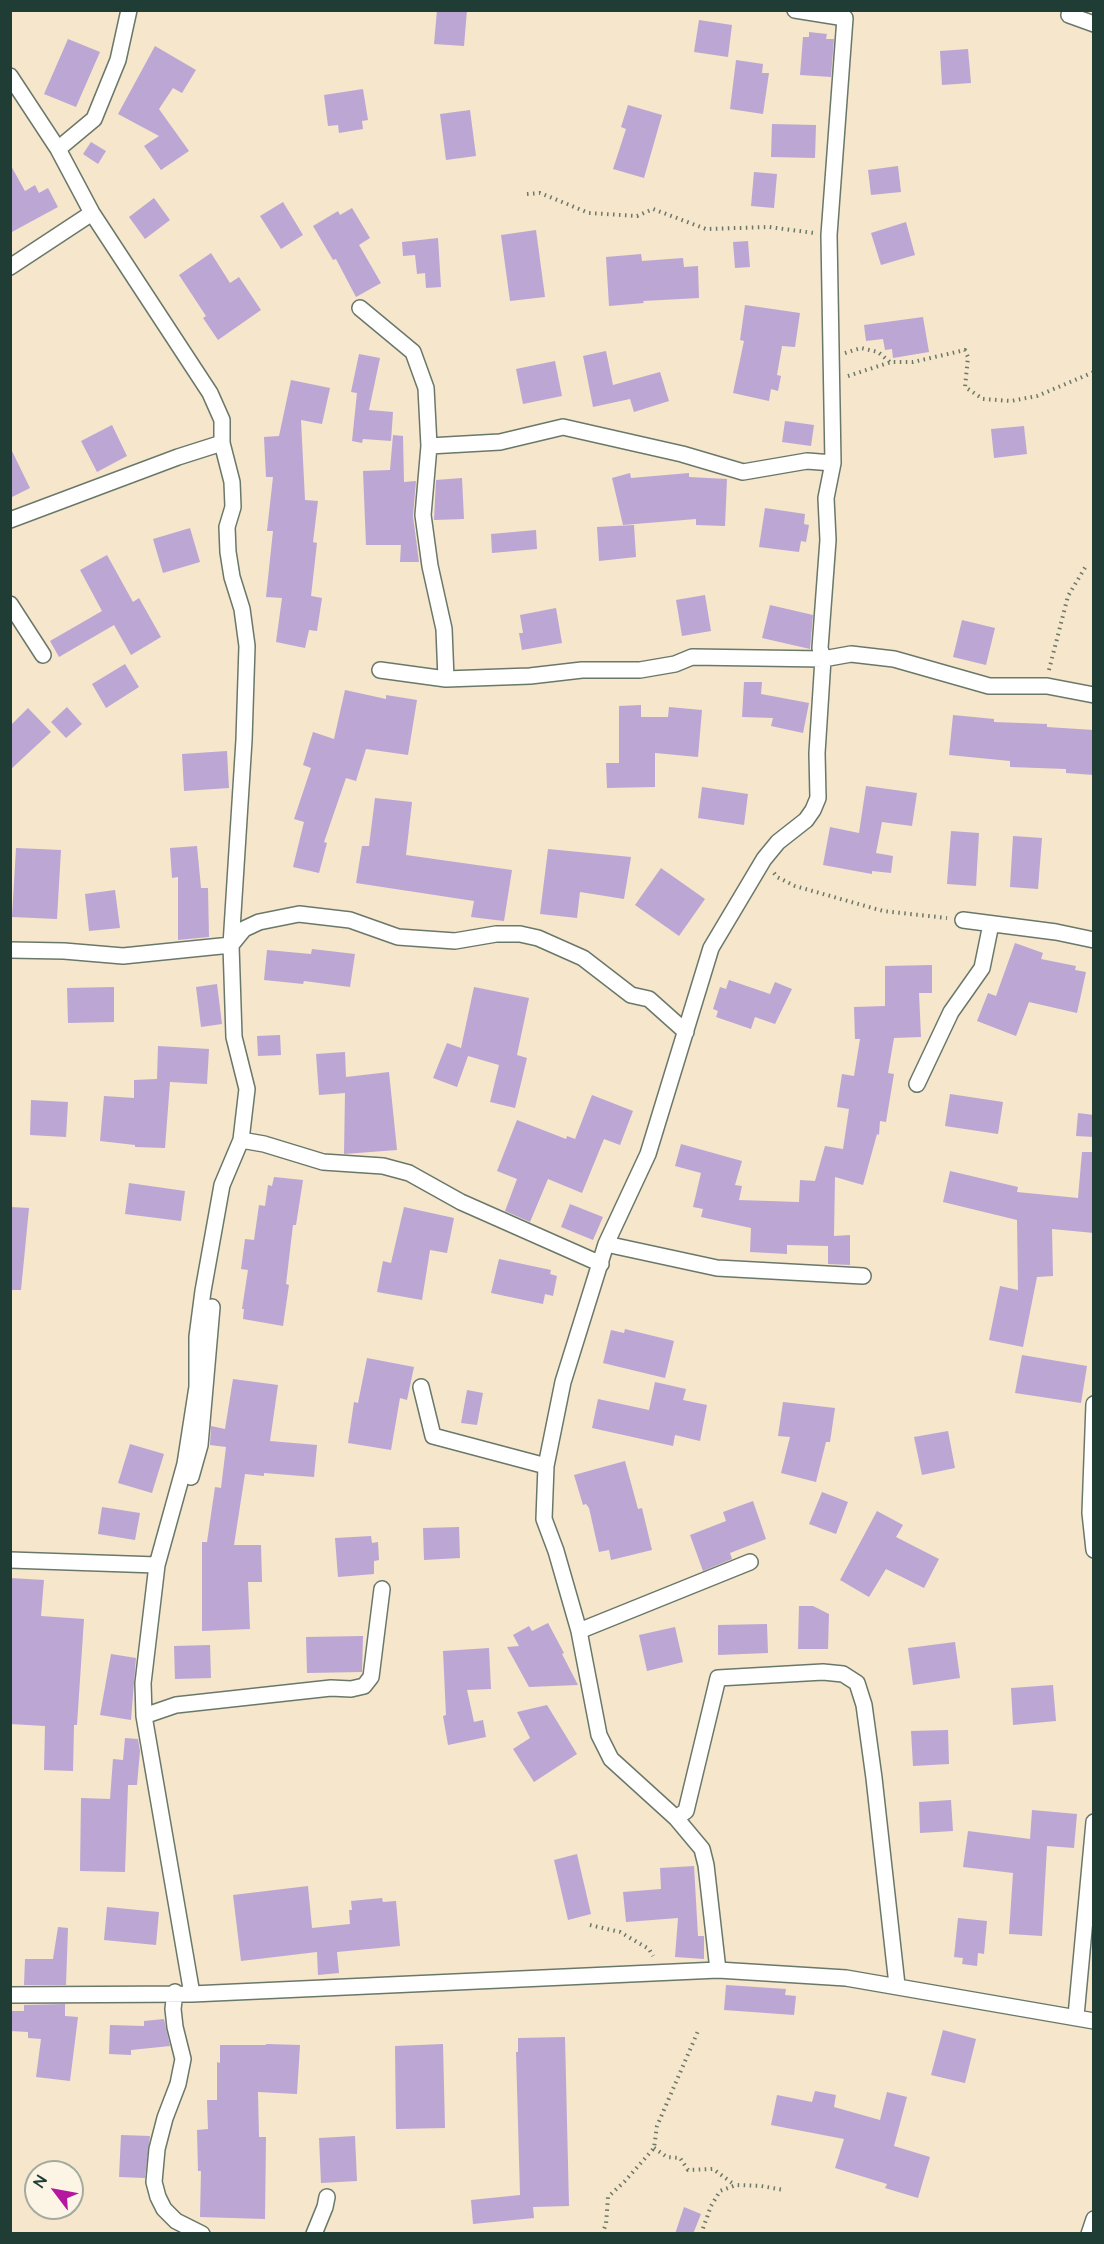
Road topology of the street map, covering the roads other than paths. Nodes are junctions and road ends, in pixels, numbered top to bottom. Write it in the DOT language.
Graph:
graph roads {
  1 [pos="129,10"];
  2 [pos="795,10"];
  3 [pos="1069,15"];
  4 [pos="1094,24"];
  5 [pos="10,76"];
  6 [pos="57,149"];
  7 [pos="92,213"];
  8 [pos="10,267"];
  9 [pos="360,308"];
  10 [pos="222,443"];
  11 [pos="429,446"];
  12 [pos="834,463"];
  13 [pos="10,520"];
  14 [pos="10,604"];
  15 [pos="43,655"];
  16 [pos="823,659"];
  17 [pos="380,670"];
  18 [pos="446,679"];
  19 [pos="1094,695"];
  20 [pos="963,920"];
  21 [pos="991,924"];
  22 [pos="1094,940"];
  23 [pos="231,945"];
  24 [pos="10,950"];
  25 [pos="686,1032"];
  26 [pos="917,1084"];
  27 [pos="240,1140"];
  28 [pos="606,1244"];
  29 [pos="601,1264"];
  30 [pos="863,1276"];
  31 [pos="212,1307"];
  32 [pos="421,1387"];
  33 [pos="1094,1404"];
  34 [pos="546,1466"];
  35 [pos="1094,1550"];
  36 [pos="10,1560"];
  37 [pos="750,1562"];
  38 [pos="160,1566"];
  39 [pos="382,1588"];
  40 [pos="579,1631"];
  41 [pos="144,1716"];
  42 [pos="676,1818"];
  43 [pos="1094,1822"];
  44 [pos="718,1970"];
  45 [pos="897,1985"];
  46 [pos="175,1992"];
  47 [pos="192,1994"];
  48 [pos="10,1995"];
  49 [pos="1076,2016"];
  50 [pos="1094,2021"];
  51 [pos="327,2197"];
  52 [pos="1094,2219"];
  53 [pos="202,2234"];
  54 [pos="314,2234"];
  55 [pos="1089,2234"];
  1 -- 6 [label="street"];
  2 -- 12 [label="street"];
  3 -- 4 [label="street"];
  5 -- 6 [label="street"];
  6 -- 7 [label="street"];
  7 -- 8 [label="street"];
  7 -- 10 [label="street"];
  9 -- 11 [label="street"];
  10 -- 13 [label="street"];
  10 -- 23 [label="street"];
  11 -- 12 [label="street"];
  11 -- 18 [label="street"];
  12 -- 16 [label="street"];
  14 -- 15 [label="street"];
  16 -- 18 [label="street"];
  16 -- 19 [label="street"];
  16 -- 25 [label="street"];
  17 -- 18 [label="street"];
  20 -- 21 [label="street"];
  21 -- 22 [label="street"];
  21 -- 26 [label="street"];
  23 -- 24 [label="street"];
  23 -- 25 [label="street"];
  23 -- 27 [label="street"];
  25 -- 28 [label="street"];
  27 -- 29 [label="street"];
  27 -- 38 [label="street"];
  28 -- 29 [label="street"];
  28 -- 30 [label="street"];
  29 -- 34 [label="street"];
  31 -- 38 [label="street"];
  32 -- 34 [label="street"];
  33 -- 35 [label="street"];
  34 -- 40 [label="street"];
  36 -- 38 [label="street"];
  37 -- 40 [label="street"];
  38 -- 41 [label="street"];
  39 -- 41 [label="street"];
  40 -- 42 [label="street"];
  41 -- 47 [label="street"];
  42 -- 44 [label="street"];
  42 -- 45 [label="street"];
  43 -- 49 [label="street"];
  44 -- 45 [label="street"];
  44 -- 47 [label="street"];
  45 -- 49 [label="street"];
  46 -- 47 [label="street"];
  46 -- 48 [label="street"];
  46 -- 53 [label="street"];
  49 -- 50 [label="street"];
  51 -- 54 [label="street"];
  52 -- 55 [label="street"];
}
